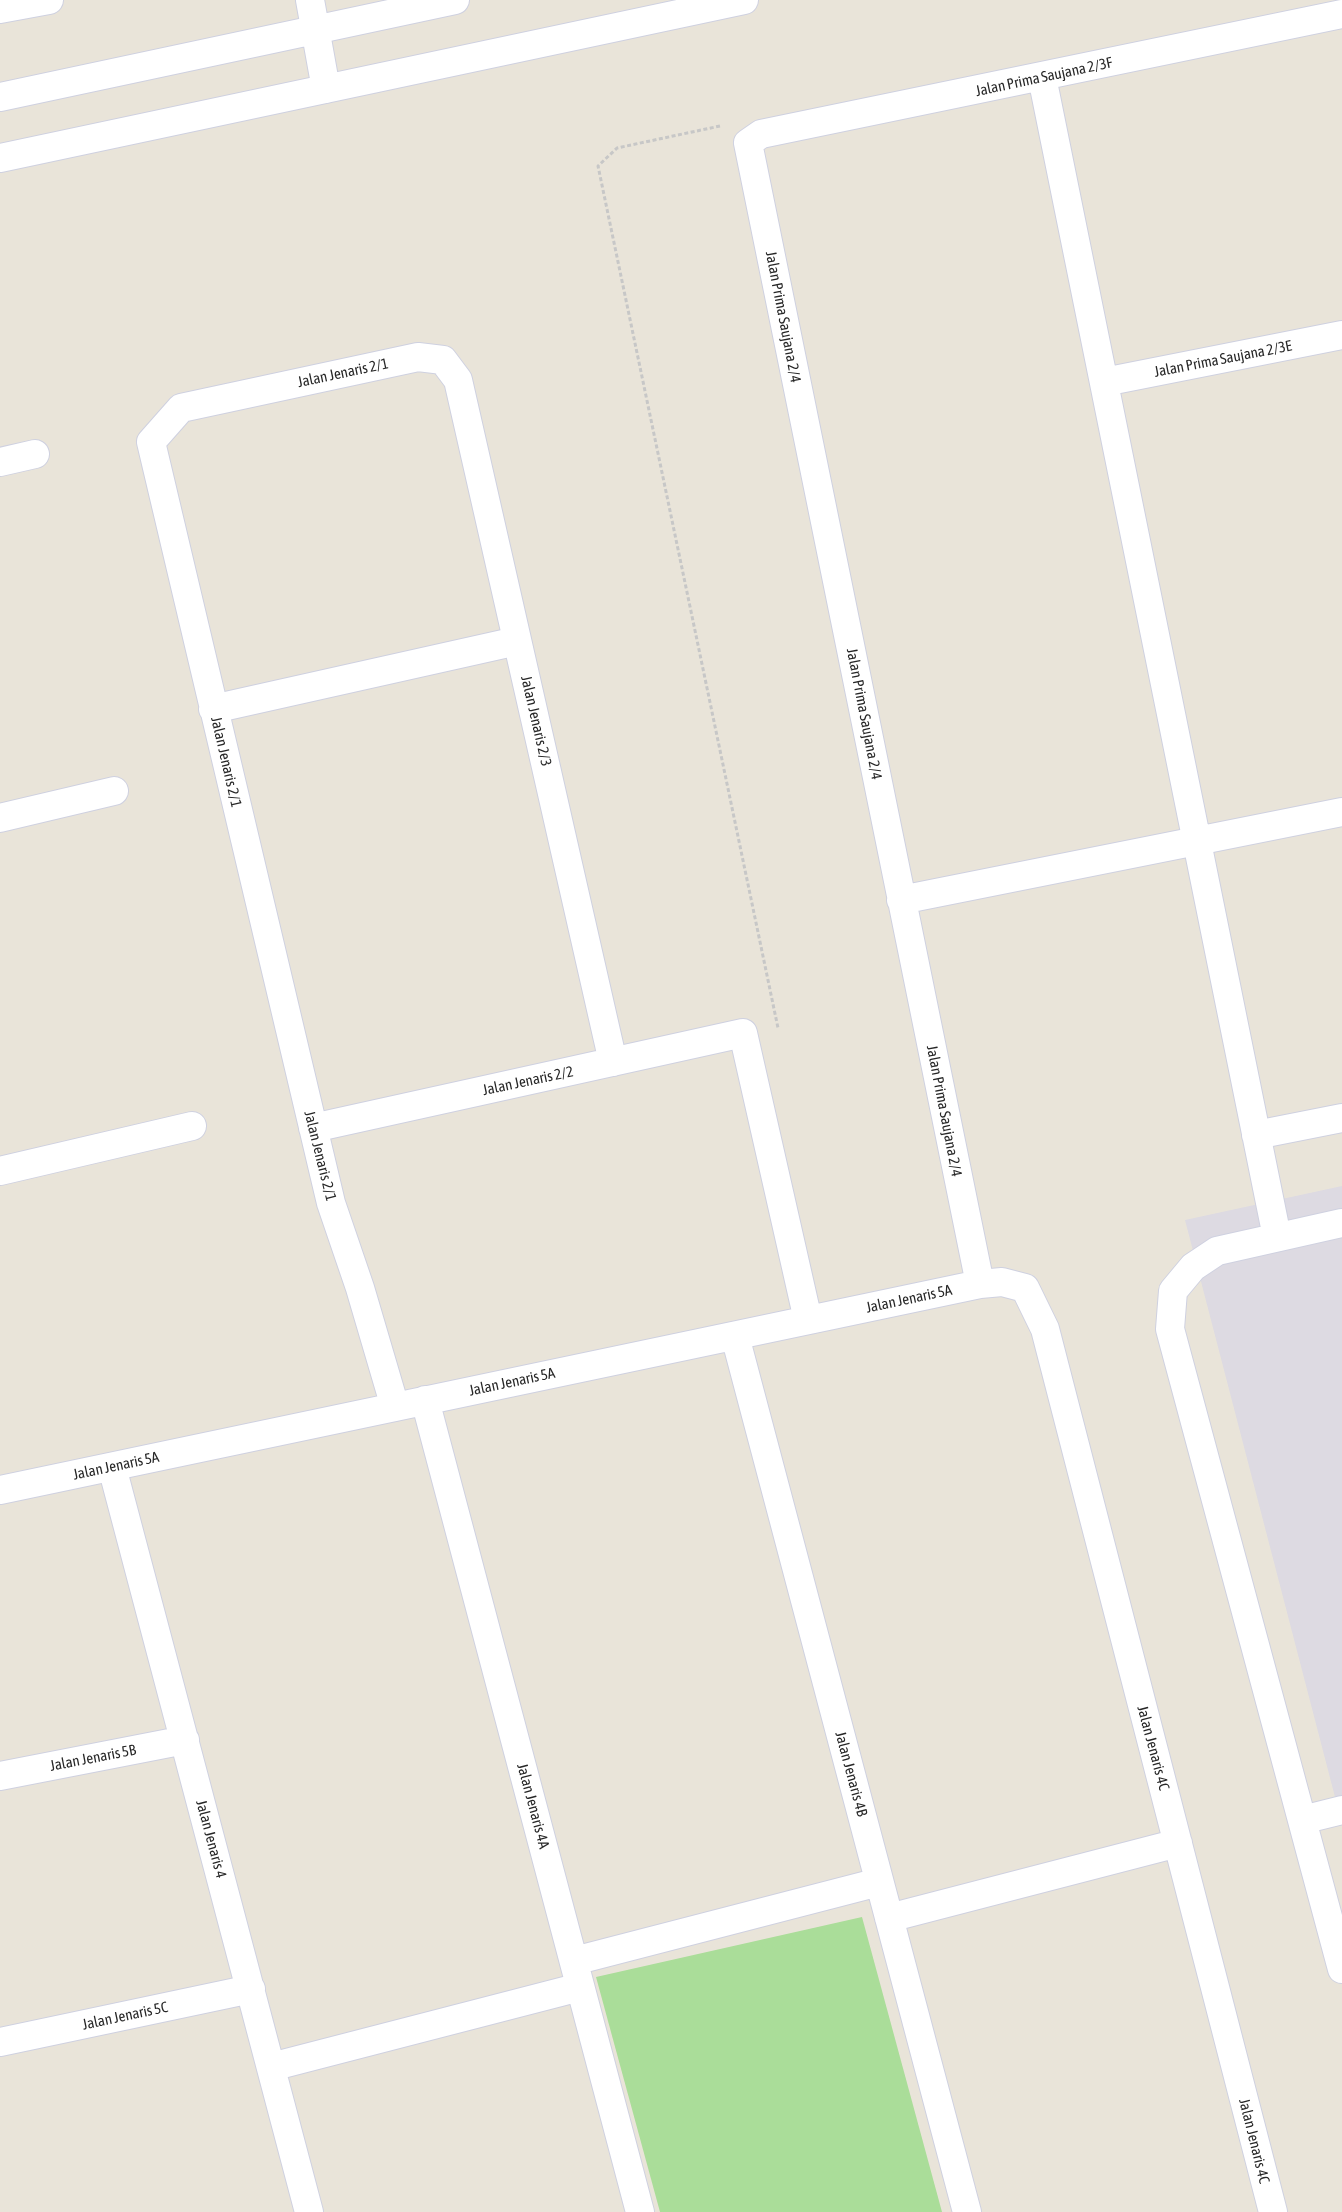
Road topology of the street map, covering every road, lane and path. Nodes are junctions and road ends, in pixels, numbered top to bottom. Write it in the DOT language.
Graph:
graph roads {
  1 [pos="49,0"];
  2 [pos="310,0"];
  3 [pos="455,0"];
  4 [pos="744,0"];
  5 [pos="0,9"];
  6 [pos="1342,14"];
  7 [pos="315,30"];
  8 [pos="1042,77"];
  9 [pos="326,89"];
  10 [pos="0,97"];
  11 [pos="748,143"];
  12 [pos="0,158"];
  13 [pos="1342,336"];
  14 [pos="458,380"];
  15 [pos="1104,382"];
  16 [pos="35,454"];
  17 [pos="0,462"];
  18 [pos="517,641"];
  19 [pos="213,709"];
  20 [pos="114,791"];
  21 [pos="1342,812"];
  22 [pos="0,818"];
  23 [pos="1197,841"];
  24 [pos="901,900"];
  25 [pos="779,1032"];
  26 [pos="613,1062"];
  27 [pos="1342,1118"];
  28 [pos="192,1126"];
  29 [pos="313,1128"];
  30 [pos="1256,1135"];
  31 [pos="0,1171"];
  32 [pos="1342,1223"];
  33 [pos="1277,1237"];
  34 [pos="980,1284"];
  35 [pos="1025,1288"];
  36 [pos="808,1320"];
  37 [pos="735,1336"];
  38 [pos="425,1400"];
  39 [pos="395,1407"];
  40 [pos="112,1466"];
  41 [pos="0,1490"];
  42 [pos="185,1740"];
  43 [pos="0,1776"];
  44 [pos="1342,1810"];
  45 [pos="1302,1820"];
  46 [pos="1178,1843"];
  47 [pos="879,1882"];
  48 [pos="889,1918"];
  49 [pos="574,1961"];
  50 [pos="1342,1969"];
  51 [pos="580,1987"];
  52 [pos="251,1989"];
  53 [pos="0,2042"];
  54 [pos="271,2066"];
  55 [pos="310,2212"];
  56 [pos="640,2212"];
  57 [pos="967,2212"];
  58 [pos="1273,2212"];
  1 -- 5 [label="street"];
  2 -- 7 [label="street"];
  3 -- 7 [label="street"];
  4 -- 9 [label="street"];
  6 -- 8 [label="street, Jalan Prima Saujana 2/3F"];
  7 -- 9 [label="street"];
  7 -- 10 [label="street"];
  8 -- 11 [label="street, Jalan Prima Saujana 2/3F"];
  8 -- 15 [label="street"];
  9 -- 12 [label="street"];
  11 -- 24 [label="street, Jalan Prima Saujana 2/4"];
  11 -- 25 [label="path"];
  13 -- 15 [label="street, Jalan Prima Saujana 2/3E"];
  14 -- 18 [label="street, Jalan Jenaris 2/3"];
  14 -- 19 [label="street, Jalan Jenaris 2/1"];
  15 -- 23 [label="street"];
  16 -- 17 [label="street"];
  18 -- 19 [label="street"];
  18 -- 26 [label="street, Jalan Jenaris 2/3"];
  19 -- 29 [label="street, Jalan Jenaris 2/1"];
  20 -- 22 [label="street"];
  21 -- 23 [label="street"];
  23 -- 24 [label="street"];
  23 -- 30 [label="street"];
  24 -- 34 [label="street, Jalan Prima Saujana 2/4"];
  26 -- 29 [label="street, Jalan Jenaris 2/2"];
  26 -- 36 [label="street, Jalan Jenaris 2/2"];
  27 -- 30 [label="street"];
  28 -- 31 [label="street"];
  29 -- 39 [label="street, Jalan Jenaris 2/1"];
  30 -- 33 [label="street"];
  32 -- 33 [label="street"];
  33 -- 45 [label="street"];
  34 -- 35 [label="street, Jalan Jenaris 5A"];
  34 -- 36 [label="street, Jalan Jenaris 5A"];
  35 -- 46 [label="street, Jalan Jenaris 4C"];
  36 -- 37 [label="street, Jalan Jenaris 5A"];
  37 -- 38 [label="street, Jalan Jenaris 5A"];
  37 -- 47 [label="street, Jalan Jenaris 4B"];
  38 -- 39 [label="street, Jalan Jenaris 5A"];
  38 -- 49 [label="street, Jalan Jenaris 4A"];
  39 -- 40 [label="street, Jalan Jenaris 5A"];
  40 -- 41 [label="street, Jalan Jenaris 5A"];
  40 -- 42 [label="street, Jalan Jenaris 4"];
  42 -- 43 [label="street, Jalan Jenaris 5B"];
  42 -- 52 [label="street, Jalan Jenaris 4"];
  44 -- 45 [label="street"];
  45 -- 50 [label="street"];
  46 -- 48 [label="street"];
  46 -- 58 [label="street, Jalan Jenaris 4C"];
  47 -- 48 [label="street, Jalan Jenaris 4B"];
  47 -- 49 [label="street"];
  48 -- 57 [label="street, Jalan Jenaris 4B"];
  49 -- 51 [label="street, Jalan Jenaris 4A"];
  51 -- 54 [label="street"];
  51 -- 56 [label="street, Jalan Jenaris 4A"];
  52 -- 53 [label="street, Jalan Jenaris 5C"];
  52 -- 54 [label="street, Jalan Jenaris 4"];
  54 -- 55 [label="street, Jalan Jenaris 4"];
}
